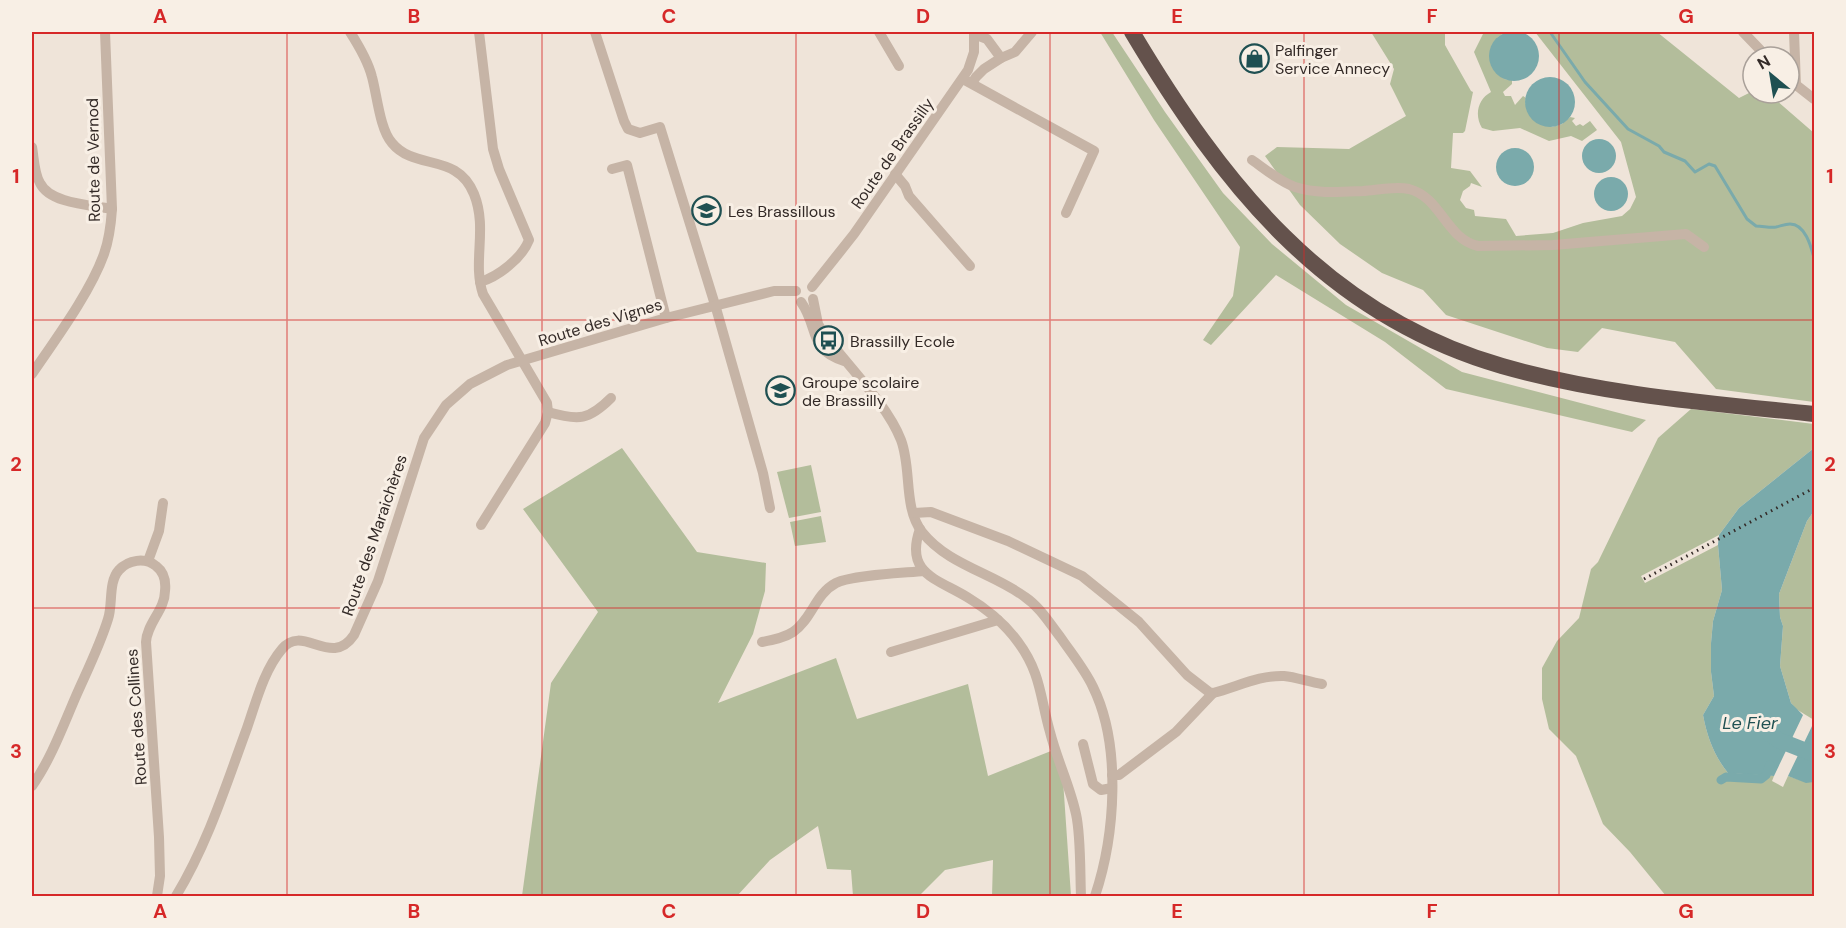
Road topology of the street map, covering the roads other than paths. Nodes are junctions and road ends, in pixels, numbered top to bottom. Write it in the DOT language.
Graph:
graph roads {
  1 [pos="105,32"];
  2 [pos="350,32"];
  3 [pos="479,32"];
  4 [pos="595,32"];
  5 [pos="879,32"];
  6 [pos="1032,32"];
  7 [pos="1132,32"];
  8 [pos="1743,32"];
  9 [pos="974,33"];
  10 [pos="1755,45"];
  11 [pos="1000,58"];
  12 [pos="899,66"];
  13 [pos="968,81"];
  14 [pos="1801,89"];
  15 [pos="1815,99"];
  16 [pos="32,147"];
  17 [pos="1252,160"];
  18 [pos="612,169"];
  19 [pos="895,174"];
  20 [pos="112,209"];
  21 [pos="1066,213"];
  22 [pos="1704,247"];
  23 [pos="970,266"];
  24 [pos="480,282"];
  25 [pos="812,287"];
  26 [pos="796,291"];
  27 [pos="813,299"];
  28 [pos="801,302"];
  29 [pos="715,305"];
  30 [pos="666,318"];
  31 [pos="522,360"];
  32 [pos="844,362"];
  33 [pos="32,374"];
  34 [pos="611,398"];
  35 [pos="549,412"];
  36 [pos="1815,414"];
  37 [pos="163,503"];
  38 [pos="770,508"];
  39 [pos="914,513"];
  40 [pos="481,525"];
  41 [pos="920,529"];
  42 [pos="148,561"];
  43 [pos="924,571"];
  44 [pos="998,620"];
  45 [pos="762,642"];
  46 [pos="891,652"];
  47 [pos="1322,684"];
  48 [pos="1213,693"];
  49 [pos="1083,744"];
  50 [pos="1112,775"];
  51 [pos="32,786"];
  52 [pos="1112,788"];
  53 [pos="157,897"];
  54 [pos="176,897"];
  55 [pos="1081,897"];
  56 [pos="1095,897"];
  1 -- 20 [label="street, Route de Vernod"];
  2 -- 24 [label="street, Route des Vignes"];
  3 -- 24 [label="street"];
  4 -- 29 [label="street"];
  5 -- 12 [label="street"];
  6 -- 11 [label="street"];
  7 -- 36 [label="highway"];
  8 -- 10 [label="street"];
  9 -- 11 [label="street"];
  9 -- 13 [label="street, Route de Brassilly"];
  11 -- 13 [label="street"];
  13 -- 19 [label="street, Route de Brassilly"];
  13 -- 21 [label="street"];
  14 -- 15 [label="street"];
  16 -- 20 [label="street"];
  17 -- 22 [label="street"];
  18 -- 30 [label="street"];
  19 -- 23 [label="street"];
  19 -- 25 [label="street, Route de Brassilly"];
  20 -- 33 [label="street, Route de Vernod"];
  24 -- 31 [label="street, Route des Vignes"];
  25 -- 26 [label="street"];
  25 -- 27 [label="street"];
  26 -- 28 [label="street"];
  26 -- 29 [label="street, Route des Vignes"];
  27 -- 28 [label="street"];
  27 -- 32 [label="street"];
  28 -- 32 [label="street"];
  29 -- 30 [label="street, Route des Vignes"];
  29 -- 38 [label="street"];
  30 -- 31 [label="street, Route des Vignes"];
  31 -- 35 [label="street"];
  31 -- 54 [label="street, Route des Maraichères"];
  32 -- 39 [label="street"];
  34 -- 35 [label="street"];
  35 -- 40 [label="street"];
  37 -- 42 [label="street"];
  39 -- 41 [label="street"];
  39 -- 48 [label="street"];
  41 -- 43 [label="street"];
  41 -- 50 [label="street"];
  42 -- 51 [label="street, Route des Collines"];
  42 -- 53 [label="street, Route des Collines"];
  43 -- 44 [label="street"];
  43 -- 45 [label="street"];
  44 -- 46 [label="street"];
  44 -- 55 [label="street"];
  47 -- 48 [label="street"];
  48 -- 50 [label="street"];
  49 -- 52 [label="street"];
  50 -- 52 [label="street"];
  52 -- 56 [label="street"];
}
